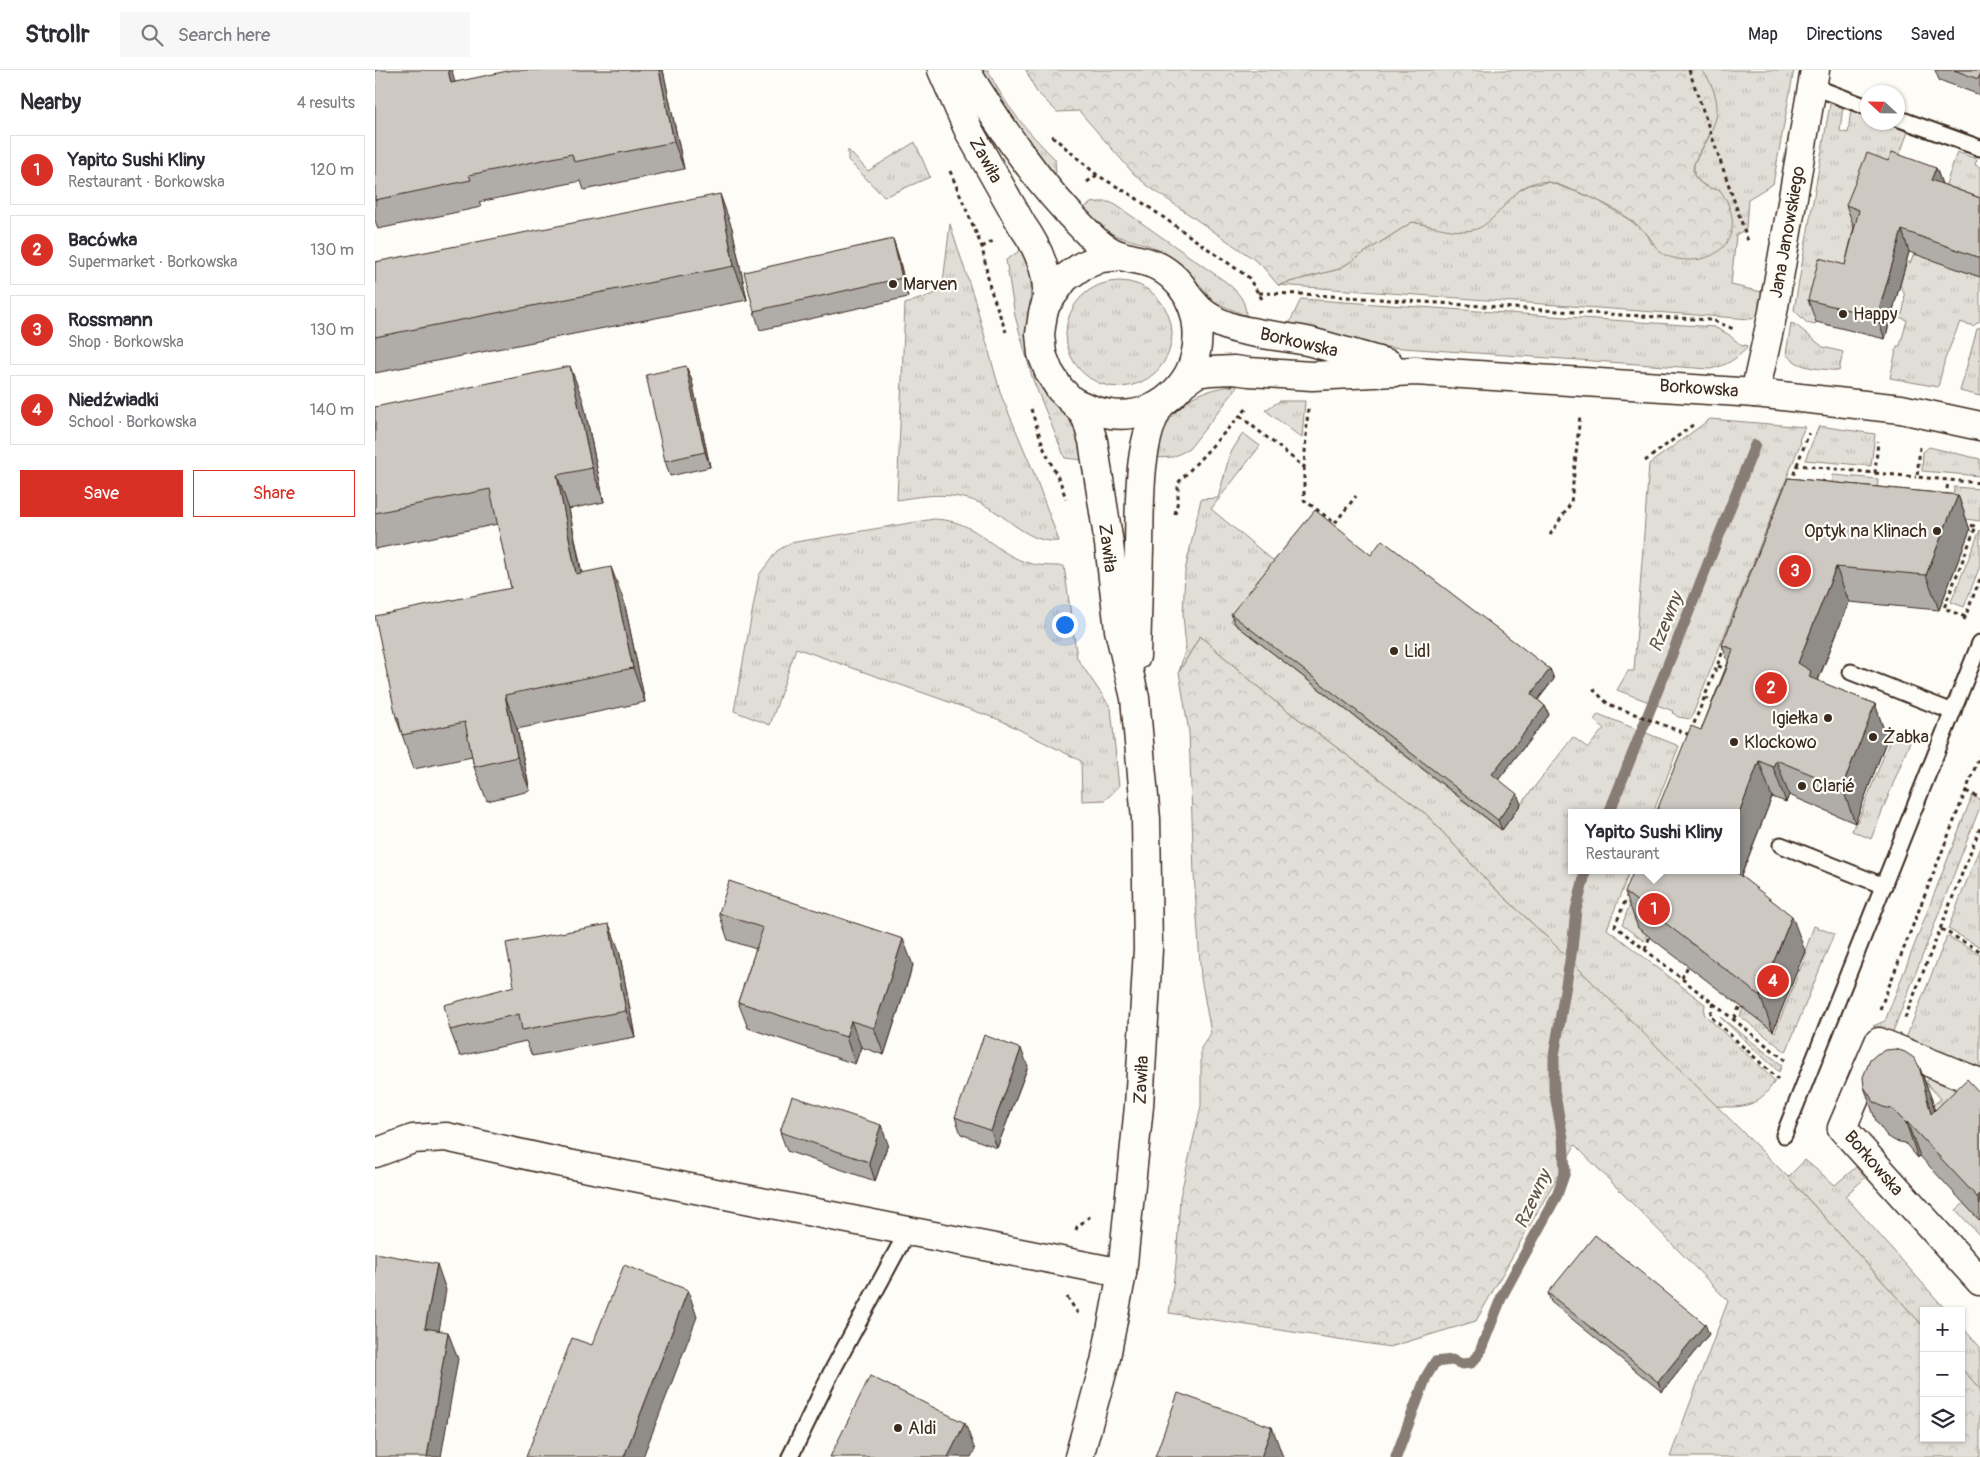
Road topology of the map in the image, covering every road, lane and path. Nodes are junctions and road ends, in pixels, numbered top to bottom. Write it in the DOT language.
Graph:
graph roads {
  1 [pos="942,70"];
  2 [pos="965,70"];
  3 [pos="1689,70"];
  4 [pos="1813,78"];
  5 [pos="1860,103"];
  6 [pos="1905,121"];
  7 [pos="1046,132"];
  8 [pos="1980,148"];
  9 [pos="1750,247"];
  10 [pos="1121,256"];
  11 [pos="1259,293"];
  12 [pos="1191,300"];
  13 [pos="1262,300"];
  14 [pos="1047,304"];
  15 [pos="1765,347"];
  16 [pos="1415,370"];
  17 [pos="1183,383"];
  18 [pos="1755,393"];
  19 [pos="1252,399"];
  20 [pos="1074,402"];
  21 [pos="1161,404"];
  22 [pos="1308,404"];
  23 [pos="1581,411"];
  24 [pos="1240,416"];
  25 [pos="1695,424"];
  26 [pos="1980,426"];
  27 [pos="1878,439"];
  28 [pos="1921,439"];
  29 [pos="1807,440"];
  30 [pos="1645,461"];
  31 [pos="1797,465"];
  32 [pos="1305,468"];
  33 [pos="1824,468"];
  34 [pos="1875,473"];
  35 [pos="1824,476"];
  36 [pos="1917,477"];
  37 [pos="1948,481"];
  38 [pos="1820,482"];
  39 [pos="1791,483"];
  40 [pos="1980,484"];
  41 [pos="1822,492"];
  42 [pos="1356,496"];
  43 [pos="1945,504"];
  44 [pos="1319,511"];
  45 [pos="1174,518"];
  46 [pos="1313,519"];
  47 [pos="1335,523"];
  48 [pos="1960,524"];
  49 [pos="1330,530"];
  50 [pos="1550,535"];
  51 [pos="1965,616"];
  52 [pos="1727,641"];
  53 [pos="1980,643"];
  54 [pos="1718,666"];
  55 [pos="1731,671"];
  56 [pos="1851,672"];
  57 [pos="1593,689"];
  58 [pos="1135,698"];
  59 [pos="1705,698"];
  60 [pos="1721,705"];
  61 [pos="1953,712"];
  62 [pos="1690,735"];
  63 [pos="1687,742"];
  64 [pos="1980,755"];
  65 [pos="1966,792"];
  66 [pos="1980,798"];
  67 [pos="1980,828"];
  68 [pos="1781,845"];
  69 [pos="1631,886"];
  70 [pos="1884,886"];
  71 [pos="1941,929"];
  72 [pos="1650,936"];
  73 [pos="1645,949"];
  74 [pos="1980,951"];
  75 [pos="1688,966"];
  76 [pos="1682,978"];
  77 [pos="1714,1003"];
  78 [pos="1740,1006"];
  79 [pos="1879,1012"];
  80 [pos="1734,1018"];
  81 [pos="1893,1048"];
  82 [pos="1790,1064"];
  83 [pos="1782,1083"];
  84 [pos="1980,1083"];
  85 [pos="1784,1135"];
  86 [pos="375,1153"];
  87 [pos="1100,1209"];
  88 [pos="907,1232"];
  89 [pos="1071,1262"];
  90 [pos="1122,1273"];
  91 [pos="1980,1281"];
  92 [pos="1083,1320"];
  93 [pos="790,1457"];
  94 [pos="1079,1457"];
  1 -- 14 [label="street, Zawiła"];
  2 -- 10 [label="street, Zawiła"];
  3 -- 9 [label="path"];
  4 -- 5 [label="lane"];
  4 -- 15 [label="street, Jana Janowskiego"];
  6 -- 8 [label="lane"];
  7 -- 11 [label="path"];
  10 -- 12 [label="street, Zawiła"];
  10 -- 14 [label="street, Zawiła"];
  11 -- 13 [label="path"];
  11 -- 15 [label="path"];
  12 -- 16 [label="street, Borkowska"];
  12 -- 17 [label="street, Zawiła"];
  14 -- 20 [label="street, Zawiła"];
  15 -- 18 [label="street, Jana Janowskiego"];
  16 -- 17 [label="street, Borkowska"];
  16 -- 18 [label="street, Borkowska"];
  17 -- 21 [label="street, Zawiła"];
  18 -- 26 [label="street, Borkowska"];
  19 -- 24 [label="path"];
  20 -- 21 [label="street, Zawiła"];
  20 -- 58 [label="street, Zawiła"];
  21 -- 58 [label="street, Zawiła"];
  22 -- 32 [label="path"];
  23 -- 50 [label="path"];
  24 -- 32 [label="path"];
  24 -- 45 [label="path"];
  25 -- 30 [label="path"];
  27 -- 34 [label="path"];
  28 -- 36 [label="path"];
  29 -- 31 [label="path"];
  31 -- 33 [label="path"];
  31 -- 39 [label="path"];
  32 -- 44 [label="path"];
  33 -- 34 [label="path"];
  33 -- 35 [label="path"];
  34 -- 36 [label="path"];
  35 -- 38 [label="path"];
  35 -- 41 [label="path"];
  36 -- 37 [label="path"];
  37 -- 40 [label="path"];
  37 -- 43 [label="path"];
  42 -- 47 [label="path"];
  44 -- 46 [label="path"];
  44 -- 47 [label="path"];
  47 -- 49 [label="path"];
  48 -- 51 [label="path"];
  52 -- 54 [label="path"];
  53 -- 61 [label="lane"];
  54 -- 55 [label="path"];
  54 -- 59 [label="path"];
  56 -- 61 [label="lane"];
  57 -- 62 [label="path"];
  58 -- 90 [label="street, Zawiła"];
  59 -- 60 [label="path"];
  59 -- 62 [label="path"];
  61 -- 70 [label="lane"];
  62 -- 63 [label="path"];
  64 -- 65 [label="path"];
  65 -- 66 [label="path"];
  65 -- 79 [label="path"];
  67 -- 71 [label="path"];
  68 -- 70 [label="lane"];
  69 -- 73 [label="path"];
  70 -- 85 [label="lane"];
  71 -- 74 [label="path"];
  71 -- 81 [label="path"];
  72 -- 73 [label="path"];
  73 -- 76 [label="path"];
  75 -- 76 [label="path"];
  76 -- 77 [label="path"];
  77 -- 80 [label="path"];
  77 -- 83 [label="path"];
  78 -- 80 [label="path"];
  80 -- 82 [label="path"];
  81 -- 84 [label="street"];
  81 -- 91 [label="street, Borkowska"];
  86 -- 88 [label="street"];
  87 -- 89 [label="path"];
  88 -- 89 [label="street"];
  88 -- 93 [label="lane"];
  89 -- 90 [label="street"];
  89 -- 92 [label="path"];
  90 -- 94 [label="street, Zawiła"];
}
